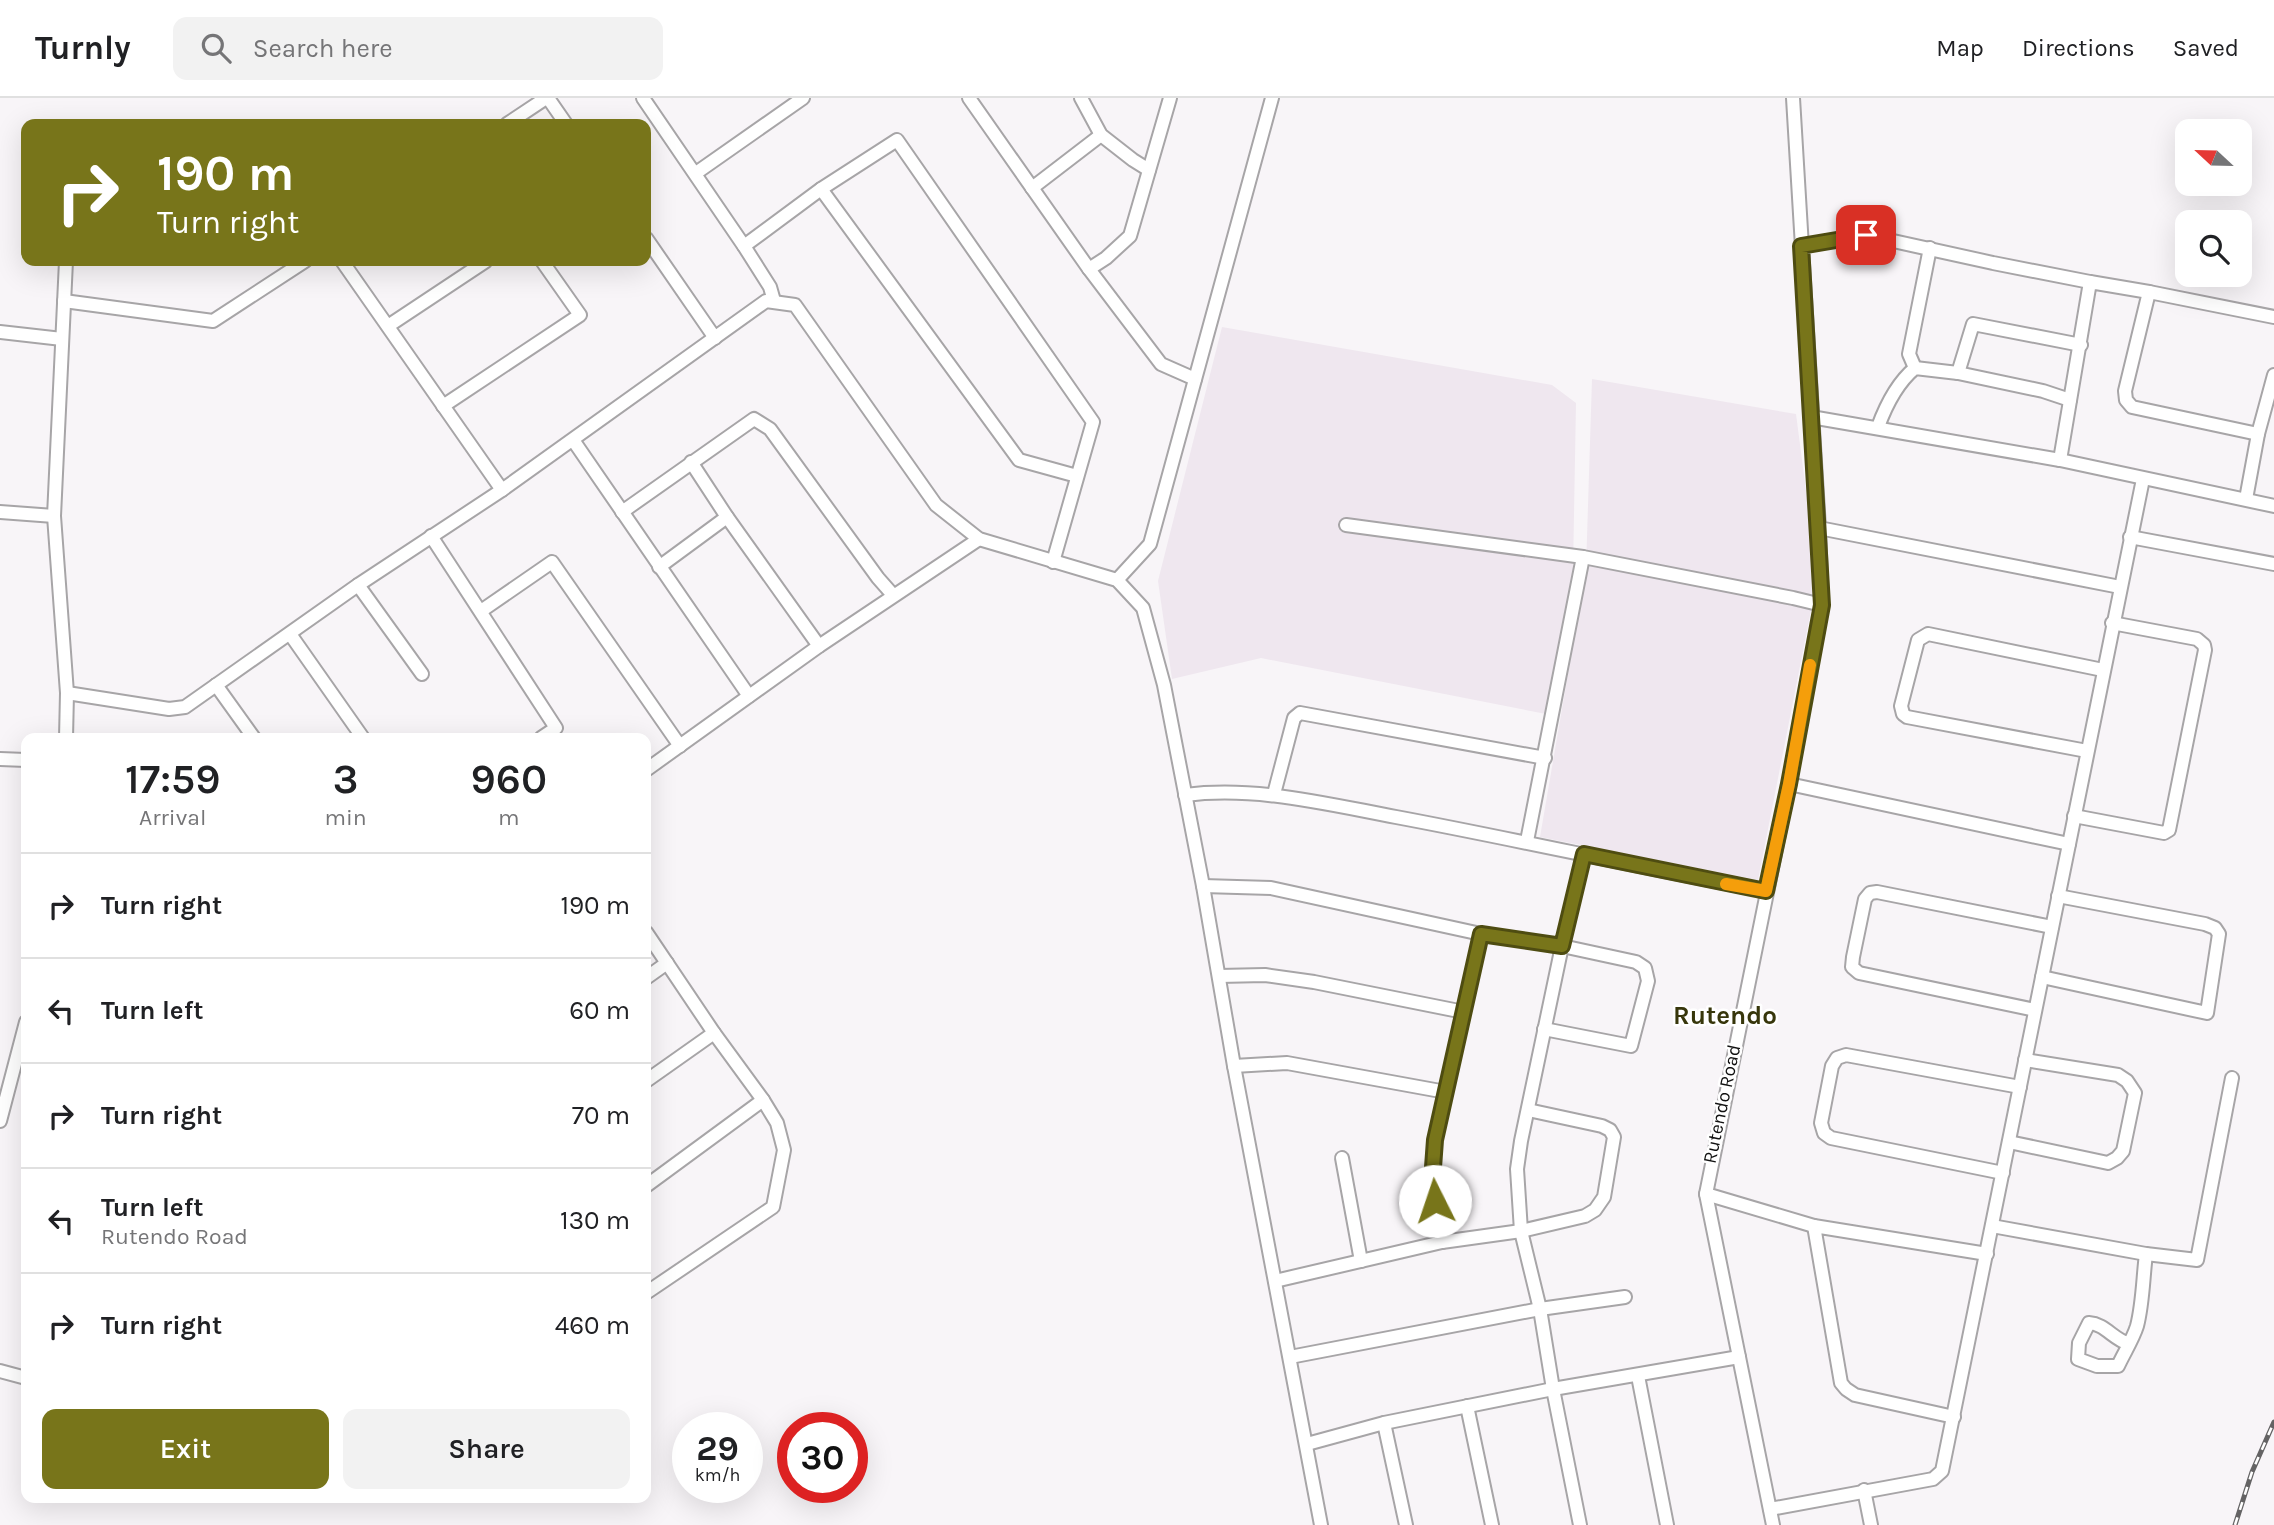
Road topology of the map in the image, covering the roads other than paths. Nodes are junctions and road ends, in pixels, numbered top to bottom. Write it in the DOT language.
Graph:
graph roads {
  1 [pos="547,98"];
  2 [pos="643,98"];
  3 [pos="803,98"];
  4 [pos="969,98"];
  5 [pos="1081,98"];
  6 [pos="1170,98"];
  7 [pos="1272,98"];
  8 [pos="1793,98"];
  9 [pos="516,119"];
  10 [pos="562,119"];
  11 [pos="1101,135"];
  12 [pos="1149,170"];
  13 [pos="696,173"];
  14 [pos="1032,188"];
  15 [pos="821,189"];
  16 [pos="651,245"];
  17 [pos="744,246"];
  18 [pos="1801,246"];
  19 [pos="1930,248"];
  20 [pos="66,266"];
  21 [pos="297,266"];
  22 [pos="345,266"];
  23 [pos="479,266"];
  24 [pos="545,266"];
  25 [pos="1089,269"];
  26 [pos="2090,282"];
  27 [pos="2149,292"];
  28 [pos="64,301"];
  29 [pos="774,301"];
  30 [pos="2274,317"];
  31 [pos="388,327"];
  32 [pos="0,332"];
  33 [pos="715,338"];
  34 [pos="62,339"];
  35 [pos="2081,345"];
  36 [pos="1915,368"];
  37 [pos="1958,373"];
  38 [pos="2274,375"];
  39 [pos="1195,379"];
  40 [pos="2070,400"];
  41 [pos="443,406"];
  42 [pos="1811,416"];
  43 [pos="1878,427"];
  44 [pos="2258,433"];
  45 [pos="573,440"];
  46 [pos="2060,460"];
  47 [pos="691,462"];
  48 [pos="1077,476"];
  49 [pos="2143,479"];
  50 [pos="502,491"];
  51 [pos="2246,499"];
  52 [pos="2274,506"];
  53 [pos="0,512"];
  54 [pos="622,512"];
  55 [pos="54,516"];
  56 [pos="727,517"];
  57 [pos="1346,525"];
  58 [pos="1819,528"];
  59 [pos="431,536"];
  60 [pos="2130,537"];
  61 [pos="979,539"];
  62 [pos="1583,557"];
  63 [pos="1053,562"];
  64 [pos="2274,564"];
  65 [pos="659,567"];
  66 [pos="1117,580"];
  67 [pos="358,585"];
  68 [pos="2120,587"];
  69 [pos="893,595"];
  70 [pos="1822,605"];
  71 [pos="481,611"];
  72 [pos="2112,623"];
  73 [pos="290,634"];
  74 [pos="819,646"];
  75 [pos="2103,670"];
  76 [pos="422,674"];
  77 [pos="216,685"];
  78 [pos="67,693"];
  79 [pos="749,696"];
  80 [pos="66,733"];
  81 [pos="250,733"];
  82 [pos="359,733"];
  83 [pos="548,733"];
  84 [pos="680,746"];
  85 [pos="2087,751"];
  86 [pos="1545,758"];
  87 [pos="0,759"];
  88 [pos="21,760"];
  89 [pos="651,766"];
  90 [pos="1789,784"];
  91 [pos="1274,794"];
  92 [pos="1185,795"];
  93 [pos="2074,816"];
  94 [pos="1527,841"];
  95 [pos="2069,844"];
  96 [pos="1584,854"];
  97 [pos="1203,886"];
  98 [pos="1766,891"];
  99 [pos="2058,896"];
  100 [pos="2052,927"];
  101 [pos="1481,934"];
  102 [pos="651,939"];
  103 [pos="1562,946"];
  104 [pos="667,963"];
  105 [pos="651,974"];
  106 [pos="1219,976"];
  107 [pos="2042,976"];
  108 [pos="2035,1010"];
  109 [pos="1464,1012"];
  110 [pos="1544,1029"];
  111 [pos="714,1033"];
  112 [pos="21,1041"];
  113 [pos="2025,1060"];
  114 [pos="1234,1066"];
  115 [pos="651,1077"];
  116 [pos="2232,1078"];
  117 [pos="2020,1087"];
  118 [pos="1446,1092"];
  119 [pos="763,1100"];
  120 [pos="1528,1110"];
  121 [pos="0,1121"];
  122 [pos="2009,1142"];
  123 [pos="1342,1158"];
  124 [pos="2003,1173"];
  125 [pos="651,1182"];
  126 [pos="1706,1194"];
  127 [pos="1814,1226"];
  128 [pos="1992,1226"];
  129 [pos="1521,1231"];
  130 [pos="1442,1242"];
  131 [pos="1987,1254"];
  132 [pos="2146,1254"];
  133 [pos="1361,1261"];
  134 [pos="1275,1281"];
  135 [pos="651,1290"];
  136 [pos="1626,1297"];
  137 [pos="1540,1309"];
  138 [pos="2129,1344"];
  139 [pos="1290,1357"];
  140 [pos="1739,1357"];
  141 [pos="0,1371"];
  142 [pos="1638,1376"];
  143 [pos="21,1377"];
  144 [pos="1553,1389"];
  145 [pos="1467,1406"];
  146 [pos="1954,1417"];
  147 [pos="1384,1423"];
  148 [pos="1307,1444"];
  149 [pos="1864,1490"];
  150 [pos="1770,1509"];
  151 [pos="1321,1525"];
  152 [pos="1406,1525"];
  153 [pos="1492,1525"];
  154 [pos="1580,1525"];
  155 [pos="1667,1525"];
  156 [pos="1773,1525"];
  157 [pos="1871,1525"];
  1 -- 9 [label="street"];
  1 -- 10 [label="street"];
  2 -- 13 [label="street"];
  3 -- 13 [label="street"];
  4 -- 14 [label="street"];
  5 -- 11 [label="street"];
  6 -- 12 [label="street"];
  7 -- 39 [label="street"];
  8 -- 18 [label="street, Rutendo Road"];
  11 -- 12 [label="street"];
  11 -- 14 [label="street"];
  12 -- 25 [label="street"];
  13 -- 17 [label="street"];
  14 -- 25 [label="street"];
  15 -- 17 [label="street"];
  15 -- 48 [label="street"];
  15 -- 48 [label="street"];
  16 -- 33 [label="street"];
  17 -- 29 [label="street"];
  18 -- 19 [label="street"];
  18 -- 42 [label="street, Rutendo Road"];
  19 -- 26 [label="street"];
  19 -- 36 [label="street"];
  20 -- 28 [label="street"];
  21 -- 28 [label="street"];
  22 -- 31 [label="street"];
  23 -- 31 [label="street"];
  24 -- 41 [label="street"];
  25 -- 39 [label="street"];
  26 -- 27 [label="street"];
  26 -- 35 [label="street"];
  27 -- 30 [label="street"];
  27 -- 44 [label="street"];
  28 -- 34 [label="street"];
  29 -- 33 [label="street"];
  29 -- 61 [label="street"];
  31 -- 41 [label="street"];
  32 -- 34 [label="street"];
  33 -- 45 [label="street"];
  34 -- 55 [label="street"];
  35 -- 37 [label="street"];
  35 -- 40 [label="street"];
  36 -- 37 [label="street"];
  36 -- 43 [label="street"];
  37 -- 40 [label="street"];
  38 -- 44 [label="street"];
  39 -- 66 [label="street"];
  40 -- 46 [label="street"];
  41 -- 50 [label="street"];
  42 -- 43 [label="street"];
  42 -- 58 [label="street, Rutendo Road"];
  43 -- 46 [label="street"];
  44 -- 51 [label="street"];
  45 -- 50 [label="street"];
  45 -- 54 [label="street"];
  46 -- 49 [label="street"];
  47 -- 54 [label="street"];
  47 -- 56 [label="street"];
  47 -- 69 [label="street"];
  48 -- 63 [label="street"];
  49 -- 51 [label="street"];
  49 -- 60 [label="street"];
  50 -- 59 [label="street"];
  51 -- 52 [label="street"];
  53 -- 55 [label="street"];
  54 -- 65 [label="street"];
  55 -- 78 [label="street"];
  56 -- 65 [label="street"];
  56 -- 74 [label="street"];
  57 -- 62 [label="street"];
  58 -- 68 [label="street"];
  58 -- 70 [label="street, Rutendo Road"];
  59 -- 67 [label="street"];
  59 -- 71 [label="street"];
  60 -- 64 [label="street"];
  60 -- 68 [label="street"];
  61 -- 63 [label="street"];
  61 -- 69 [label="street"];
  62 -- 70 [label="street"];
  62 -- 86 [label="street"];
  63 -- 66 [label="street"];
  65 -- 79 [label="street"];
  66 -- 92 [label="street"];
  67 -- 73 [label="street"];
  67 -- 76 [label="street"];
  68 -- 72 [label="street"];
  69 -- 74 [label="street"];
  70 -- 90 [label="street, Rutendo Road"];
  71 -- 83 [label="street"];
  71 -- 84 [label="street"];
  72 -- 75 [label="street"];
  72 -- 93 [label="street"];
  73 -- 77 [label="street"];
  73 -- 82 [label="street"];
  74 -- 79 [label="street"];
  75 -- 85 [label="street"];
  75 -- 85 [label="street"];
  77 -- 78 [label="street"];
  77 -- 81 [label="street"];
  78 -- 80 [label="street"];
  79 -- 84 [label="street"];
  84 -- 89 [label="street"];
  85 -- 93 [label="street"];
  86 -- 91 [label="street"];
  86 -- 94 [label="street"];
  87 -- 88 [label="street"];
  90 -- 95 [label="street"];
  90 -- 98 [label="street, Rutendo Road"];
  91 -- 92 [label="street"];
  91 -- 94 [label="street"];
  92 -- 97 [label="street"];
  93 -- 95 [label="street"];
  94 -- 96 [label="street"];
  95 -- 99 [label="street"];
  96 -- 98 [label="street"];
  96 -- 103 [label="street"];
  97 -- 101 [label="street"];
  97 -- 106 [label="street"];
  98 -- 126 [label="street, Rutendo Road"];
  99 -- 100 [label="street"];
  99 -- 107 [label="street"];
  100 -- 107 [label="street"];
  100 -- 108 [label="street"];
  101 -- 103 [label="street"];
  101 -- 109 [label="street"];
  102 -- 104 [label="street"];
  103 -- 110 [label="street"];
  103 -- 110 [label="street"];
  104 -- 105 [label="street"];
  104 -- 111 [label="street"];
  106 -- 109 [label="street"];
  106 -- 114 [label="street"];
  107 -- 108 [label="street"];
  108 -- 113 [label="street"];
  109 -- 118 [label="street"];
  110 -- 120 [label="street"];
  111 -- 115 [label="street"];
  111 -- 119 [label="street"];
  112 -- 121 [label="street"];
  113 -- 117 [label="street"];
  113 -- 122 [label="street"];
  114 -- 118 [label="street"];
  114 -- 134 [label="street"];
  116 -- 132 [label="street"];
  117 -- 122 [label="street"];
  117 -- 124 [label="street"];
  118 -- 130 [label="street"];
  119 -- 125 [label="street"];
  119 -- 135 [label="street"];
  120 -- 129 [label="street"];
  120 -- 129 [label="street"];
  122 -- 124 [label="street"];
  123 -- 133 [label="street"];
  124 -- 128 [label="street"];
  126 -- 127 [label="street"];
  126 -- 140 [label="street, Rutendo Road"];
  127 -- 131 [label="street"];
  127 -- 146 [label="street"];
  128 -- 131 [label="street"];
  128 -- 132 [label="street"];
  129 -- 130 [label="street"];
  129 -- 137 [label="street"];
  130 -- 133 [label="street"];
  131 -- 146 [label="street"];
  132 -- 138 [label="street"];
  133 -- 134 [label="street"];
  134 -- 139 [label="street"];
  136 -- 137 [label="street"];
  137 -- 139 [label="street"];
  137 -- 144 [label="street"];
  139 -- 148 [label="street"];
  140 -- 142 [label="street"];
  140 -- 150 [label="street, Rutendo Road"];
  141 -- 143 [label="street"];
  142 -- 144 [label="street"];
  142 -- 155 [label="street"];
  144 -- 145 [label="street"];
  144 -- 154 [label="street"];
  145 -- 147 [label="street"];
  145 -- 153 [label="street"];
  146 -- 149 [label="street"];
  147 -- 148 [label="street"];
  147 -- 152 [label="street"];
  148 -- 151 [label="street"];
  149 -- 150 [label="street"];
  149 -- 157 [label="street"];
  150 -- 156 [label="street, Rutendo Road"];
}
